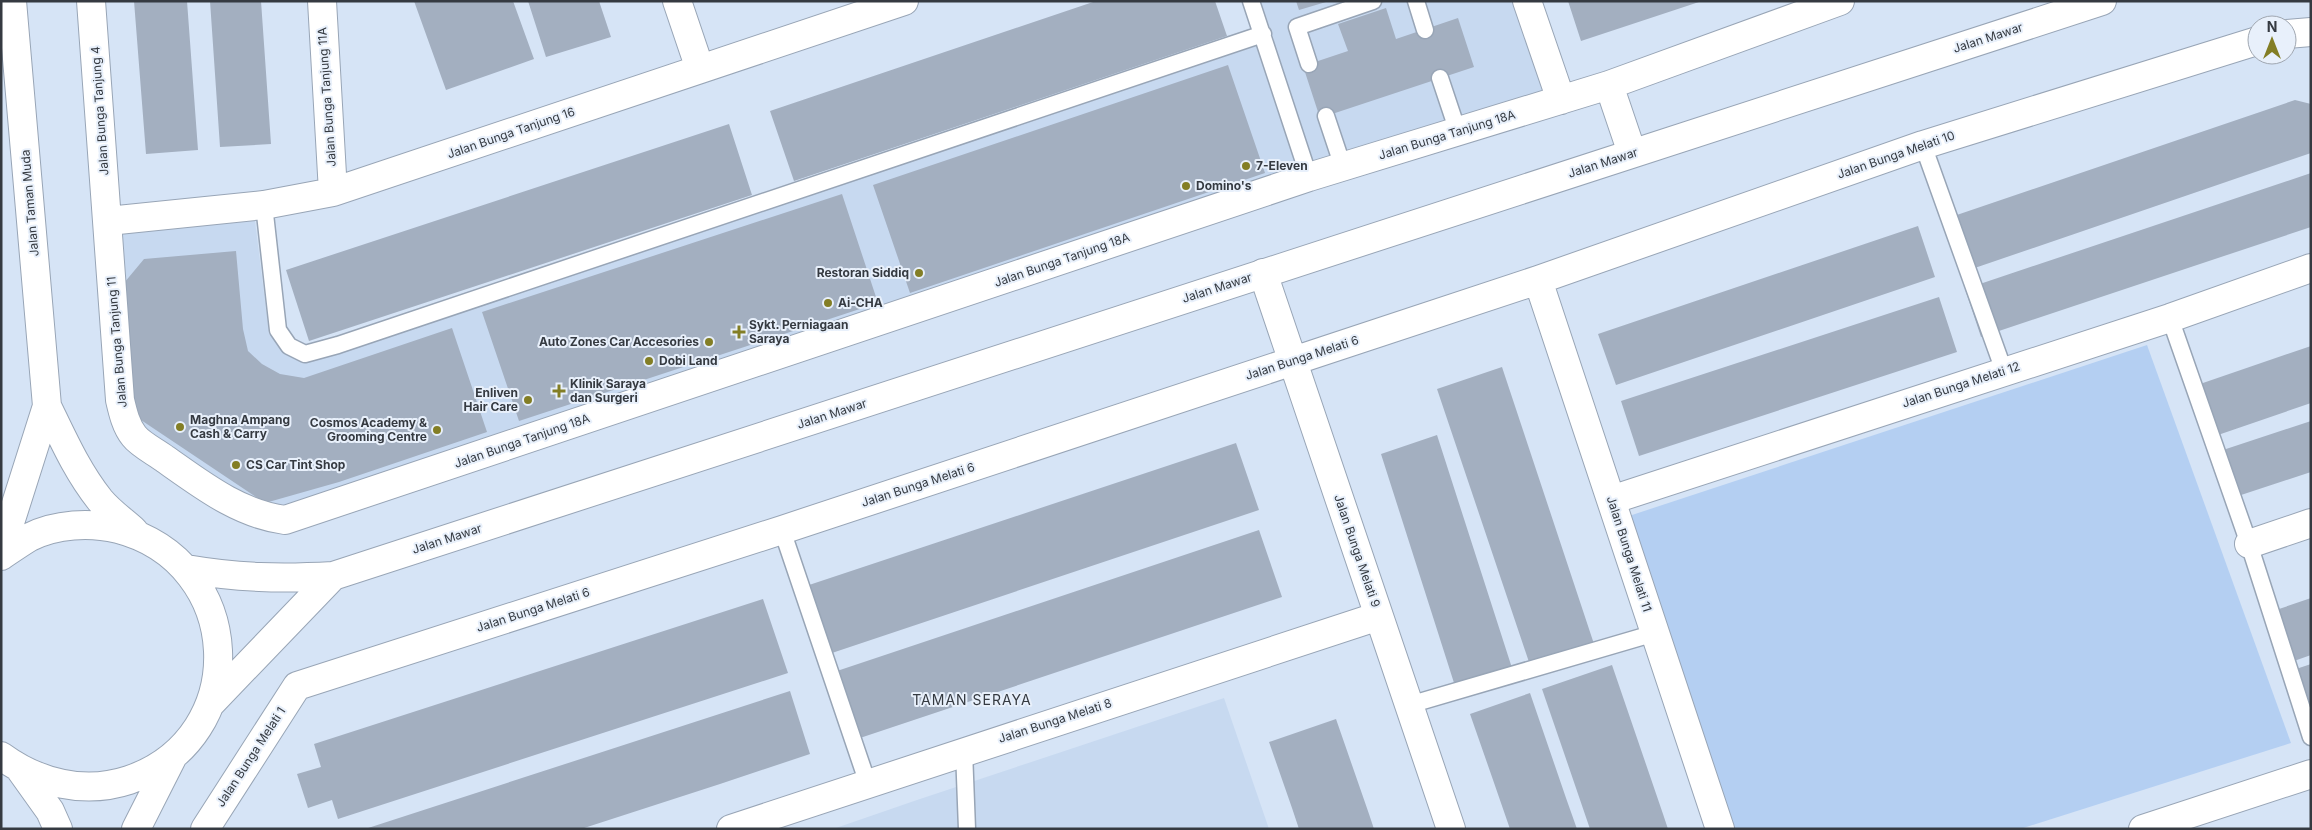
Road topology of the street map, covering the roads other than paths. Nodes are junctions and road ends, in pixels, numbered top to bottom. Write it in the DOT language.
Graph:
graph roads {
  1 [pos="12,1"];
  2 [pos="91,1"];
  3 [pos="322,1"];
  4 [pos="677,1"];
  5 [pos="904,1"];
  6 [pos="1251,1"];
  7 [pos="1373,1"];
  8 [pos="1416,1"];
  9 [pos="1526,1"];
  10 [pos="1840,1"];
  11 [pos="2102,1"];
  12 [pos="1425,30"];
  13 [pos="2311,32"];
  14 [pos="2297,33"];
  15 [pos="1263,34"];
  16 [pos="2247,44"];
  17 [pos="1309,64"];
  18 [pos="700,69"];
  19 [pos="1440,78"];
  20 [pos="1609,85"];
  21 [pos="1560,100"];
  22 [pos="1326,116"];
  23 [pos="1458,132"];
  24 [pos="1923,145"];
  25 [pos="1632,153"];
  26 [pos="1343,167"];
  27 [pos="1309,177"];
  28 [pos="333,192"];
  29 [pos="264,205"];
  30 [pos="108,221"];
  31 [pos="2311,268"];
  32 [pos="1263,273"];
  33 [pos="1538,280"];
  34 [pos="2170,318"];
  35 [pos="1293,360"];
  36 [pos="2004,371"];
  37 [pos="48,406"];
  38 [pos="1611,500"];
  39 [pos="284,520"];
  40 [pos="2311,523"];
  41 [pos="782,530"];
  42 [pos="137,534"];
  43 [pos="2249,544"];
  44 [pos="1,551"];
  45 [pos="1,556"];
  46 [pos="186,569"];
  47 [pos="333,576"];
  48 [pos="1379,616"];
  49 [pos="1655,634"];
  50 [pos="297,686"];
  51 [pos="210,705"];
  52 [pos="1409,705"];
  53 [pos="2311,737"];
  54 [pos="964,751"];
  55 [pos="174,754"];
  56 [pos="10,762"];
  57 [pos="2311,774"];
  58 [pos="868,784"];
  59 [pos="58,829"];
  60 [pos="136,829"];
  61 [pos="205,829"];
  62 [pos="731,829"];
  63 [pos="966,829"];
  64 [pos="1451,829"];
  65 [pos="1720,829"];
  66 [pos="2143,829"];
  1 -- 37 [label="street, Jalan Taman Muda"];
  2 -- 30 [label="street, Jalan Bunga Tanjung 4"];
  3 -- 28 [label="street, Jalan Bunga Tanjung 11A"];
  4 -- 18 [label="street"];
  5 -- 18 [label="street, Jalan Bunga Tanjung 16"];
  6 -- 15 [label="lane"];
  7 -- 17 [label="lane"];
  8 -- 12 [label="lane"];
  9 -- 21 [label="street"];
  10 -- 20 [label="street, Jalan Bunga Tanjung 18A"];
  11 -- 25 [label="street, Jalan Mawar"];
  13 -- 14 [label="street"];
  15 -- 27 [label="lane"];
  15 -- 29 [label="lane"];
  16 -- 24 [label="street, Jalan Bunga Melati 10"];
  18 -- 28 [label="street, Jalan Bunga Tanjung 16"];
  19 -- 23 [label="lane"];
  20 -- 21 [label="street, Jalan Bunga Tanjung 18A"];
  20 -- 25 [label="street"];
  21 -- 23 [label="street, Jalan Bunga Tanjung 18A"];
  22 -- 26 [label="lane"];
  23 -- 26 [label="street, Jalan Bunga Tanjung 18A"];
  24 -- 33 [label="street, Jalan Bunga Melati 10"];
  24 -- 36 [label="lane"];
  25 -- 32 [label="street, Jalan Mawar"];
  26 -- 27 [label="street, Jalan Bunga Tanjung 18A"];
  27 -- 39 [label="street, Jalan Bunga Tanjung 18A"];
  28 -- 29 [label="street, Jalan Bunga Tanjung 16"];
  29 -- 30 [label="street, Jalan Bunga Tanjung 16"];
  30 -- 39 [label="street, Jalan Bunga Tanjung 11"];
  31 -- 34 [label="street, Jalan Bunga Melati 12"];
  32 -- 35 [label="street, Jalan Bunga Melati 9"];
  32 -- 47 [label="street, Jalan Mawar"];
  33 -- 35 [label="street, Jalan Bunga Melati 6"];
  33 -- 38 [label="street, Jalan Bunga Melati 11"];
  34 -- 36 [label="street, Jalan Bunga Melati 12"];
  34 -- 43 [label="lane"];
  35 -- 41 [label="street, Jalan Bunga Melati 6"];
  35 -- 48 [label="street, Jalan Bunga Melati 9"];
  36 -- 38 [label="street, Jalan Bunga Melati 12"];
  37 -- 42 [label="street, Jalan Taman Muda"];
  37 -- 44 [label="street, Jalan Taman Muda"];
  38 -- 49 [label="street, Jalan Bunga Melati 11"];
  40 -- 43 [label="street"];
  41 -- 50 [label="street, Jalan Bunga Melati 6"];
  41 -- 58 [label="lane"];
  42 -- 45 [label="street"];
  42 -- 46 [label="street"];
  43 -- 53 [label="lane"];
  46 -- 47 [label="street, Jalan Mawar"];
  46 -- 51 [label="street"];
  47 -- 51 [label="street, Jalan Mawar"];
  48 -- 52 [label="street, Jalan Bunga Melati 9"];
  48 -- 54 [label="street, Jalan Bunga Melati 8"];
  49 -- 52 [label="lane"];
  49 -- 65 [label="street, Jalan Bunga Melati 11"];
  50 -- 61 [label="street, Jalan Bunga Melati 1"];
  51 -- 55 [label="street"];
  52 -- 64 [label="street, Jalan Bunga Melati 9"];
  54 -- 58 [label="street, Jalan Bunga Melati 8"];
  54 -- 63 [label="lane"];
  55 -- 56 [label="street"];
  55 -- 60 [label="street"];
  56 -- 59 [label="street"];
  57 -- 66 [label="street"];
  58 -- 62 [label="street, Jalan Bunga Melati 8"];
}
